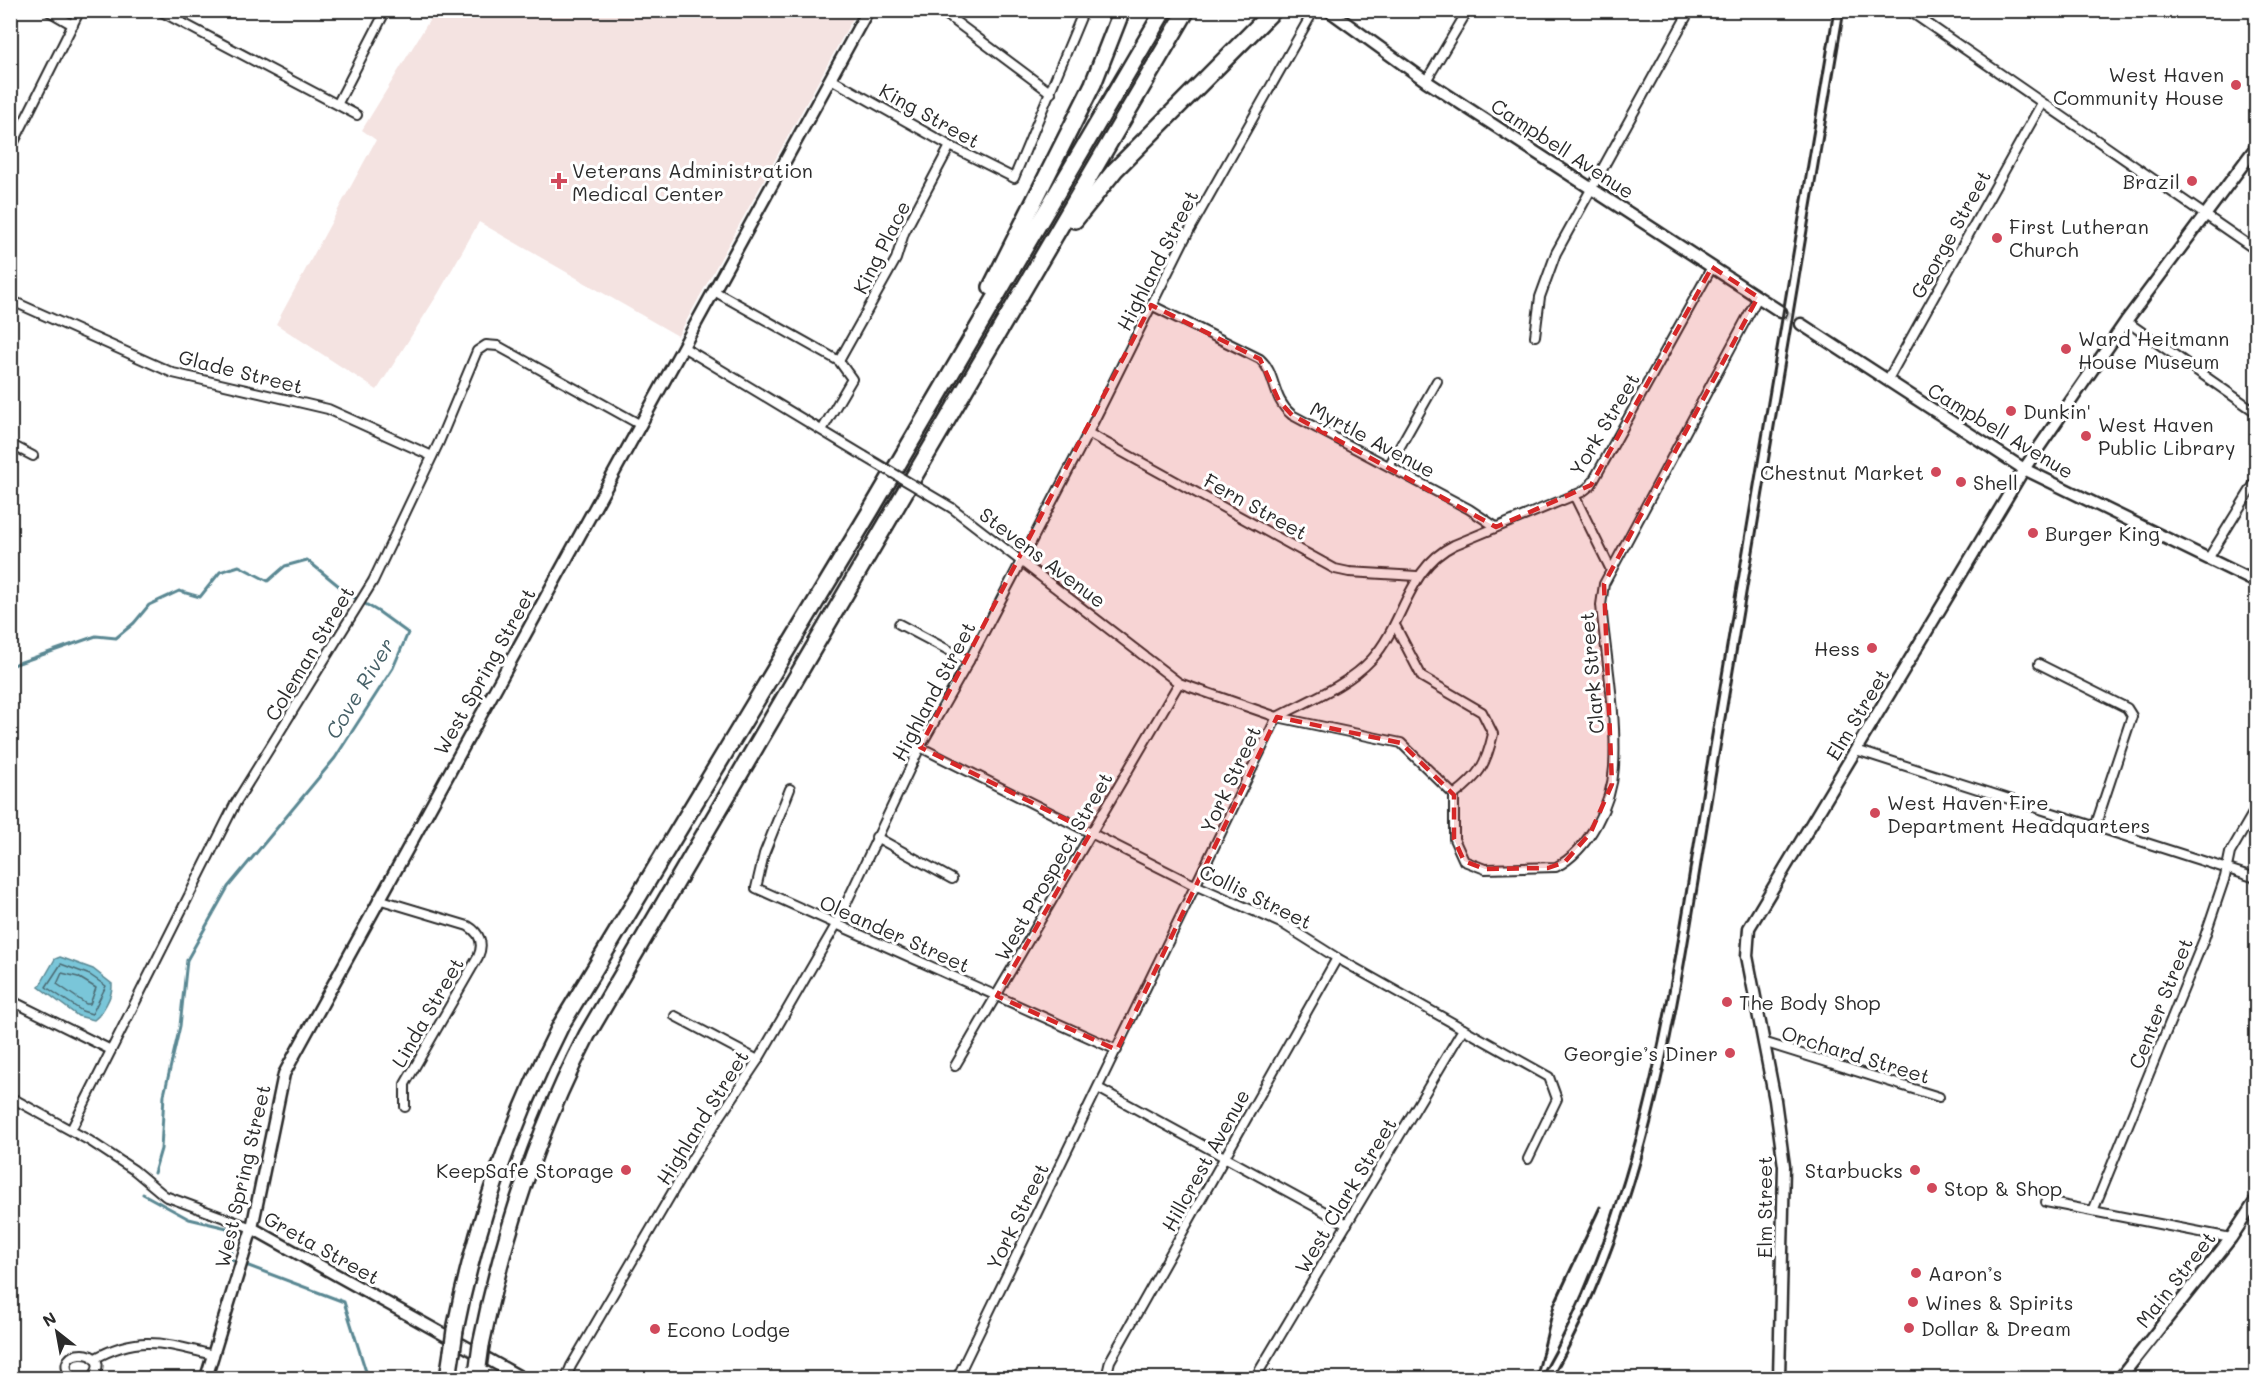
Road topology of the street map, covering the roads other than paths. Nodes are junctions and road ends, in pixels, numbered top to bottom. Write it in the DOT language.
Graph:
graph roads {
  1 [pos="47,10"];
  2 [pos="80,10"];
  3 [pos="159,10"];
  4 [pos="386,10"];
  5 [pos="868,10"];
  6 [pos="940,10"];
  7 [pos="1084,10"];
  8 [pos="1122,10"];
  9 [pos="1164,10"];
  10 [pos="1187,10"];
  11 [pos="1274,10"];
  12 [pos="1314,10"];
  13 [pos="1328,10"];
  14 [pos="1468,10"];
  15 [pos="1535,10"];
  16 [pos="1549,10"];
  17 [pos="1690,10"];
  18 [pos="1908,10"];
  19 [pos="73,25"];
  20 [pos="831,79"];
  21 [pos="1426,81"];
  22 [pos="1051,93"];
  23 [pos="338,103"];
  24 [pos="2042,103"];
  25 [pos="357,115"];
  26 [pos="950,146"];
  27 [pos="2256,147"];
  28 [pos="10,150"];
  29 [pos="1593,189"];
  30 [pos="2206,216"];
  31 [pos="2256,250"];
  32 [pos="1712,267"];
  33 [pos="714,291"];
  34 [pos="1758,297"];
  35 [pos="10,300"];
  36 [pos="1151,305"];
  37 [pos="1781,312"];
  38 [pos="2126,321"];
  39 [pos="1801,324"];
  40 [pos="1535,336"];
  41 [pos="683,347"];
  42 [pos="986,353"];
  43 [pos="839,361"];
  44 [pos="1437,381"];
  45 [pos="1887,381"];
  46 [pos="2256,412"];
  47 [pos="639,424"];
  48 [pos="920,425"];
  49 [pos="822,430"];
  50 [pos="1088,433"];
  51 [pos="10,444"];
  52 [pos="33,456"];
  53 [pos="432,456"];
  54 [pos="1389,466"];
  55 [pos="2024,469"];
  56 [pos="2256,481"];
  57 [pos="1574,495"];
  58 [pos="1496,527"];
  59 [pos="2208,559"];
  60 [pos="1021,560"];
  61 [pos="1611,570"];
  62 [pos="1418,576"];
  63 [pos="2256,582"];
  64 [pos="899,624"];
  65 [pos="1395,627"];
  66 [pos="969,661"];
  67 [pos="2039,664"];
  68 [pos="1179,683"];
  69 [pos="1277,717"];
  70 [pos="920,747"];
  71 [pos="1856,750"];
  72 [pos="790,789"];
  73 [pos="1454,795"];
  74 [pos="2256,808"];
  75 [pos="2095,826"];
  76 [pos="1091,832"];
  77 [pos="876,837"];
  78 [pos="2226,867"];
  79 [pos="2256,878"];
  80 [pos="952,879"];
  81 [pos="1197,885"];
  82 [pos="378,899"];
  83 [pos="836,925"];
  84 [pos="1337,958"];
  85 [pos="998,996"];
  86 [pos="10,1000"];
  87 [pos="675,1016"];
  88 [pos="1463,1029"];
  89 [pos="1763,1042"];
  90 [pos="111,1050"];
  91 [pos="1117,1050"];
  92 [pos="758,1060"];
  93 [pos="955,1066"];
  94 [pos="1098,1088"];
  95 [pos="10,1097"];
  96 [pos="1939,1097"];
  97 [pos="405,1107"];
  98 [pos="71,1130"];
  99 [pos="1226,1157"];
  100 [pos="1528,1159"];
  101 [pos="2256,1200"];
  102 [pos="2046,1202"];
  103 [pos="2093,1211"];
  104 [pos="1347,1224"];
  105 [pos="252,1228"];
  106 [pos="2231,1238"];
  107 [pos="214,1355"];
  108 [pos="94,1359"];
  109 [pos="478,1375"];
  110 [pos="72,1378"];
  111 [pos="92,1378"];
  112 [pos="206,1378"];
  113 [pos="448,1378"];
  114 [pos="522,1378"];
  115 [pos="566,1378"];
  116 [pos="957,1378"];
  117 [pos="1106,1378"];
  118 [pos="1256,1378"];
  119 [pos="1779,1378"];
  120 [pos="2120,1378"];
  1 -- 19 [label="street"];
  2 -- 19 [label="street"];
  3 -- 23 [label="street"];
  4 -- 23 [label="street"];
  5 -- 20 [label="main road, West Spring Street"];
  6 -- 22 [label="street"];
  7 -- 22 [label="street"];
  8 -- 48 [label="highway"];
  9 -- 48 [label="highway"];
  10 -- 42 [label="highway"];
  11 -- 42 [label="highway"];
  12 -- 36 [label="street, Highland Street"];
  13 -- 21 [label="main road, Campbell Avenue"];
  14 -- 21 [label="street"];
  15 -- 16 [label="street"];
  17 -- 29 [label="street"];
  18 -- 24 [label="street"];
  19 -- 28 [label="street"];
  20 -- 26 [label="street, King Street"];
  20 -- 33 [label="main road, West Spring Street"];
  21 -- 29 [label="main road, Campbell Avenue"];
  22 -- 26 [label="street, King Street"];
  23 -- 25 [label="street"];
  24 -- 30 [label="street"];
  24 -- 45 [label="street, George Street"];
  26 -- 43 [label="street, King Place"];
  27 -- 30 [label="main road, Elm Street"];
  29 -- 32 [label="main road, Campbell Avenue"];
  29 -- 40 [label="street"];
  30 -- 31 [label="street"];
  30 -- 38 [label="main road, Elm Street"];
  32 -- 34 [label="main road, Campbell Avenue"];
  32 -- 57 [label="street, York Street"];
  33 -- 41 [label="main road, West Spring Street"];
  33 -- 43 [label="street"];
  34 -- 37 [label="main road, Campbell Avenue"];
  34 -- 61 [label="street, Clark Street"];
  35 -- 53 [label="street, Glade Street"];
  36 -- 50 [label="street, Highland Street"];
  36 -- 54 [label="street, Myrtle Avenue"];
  38 -- 46 [label="street"];
  38 -- 55 [label="main road, Elm Street"];
  39 -- 45 [label="main road, Campbell Avenue"];
  41 -- 47 [label="main road, West Spring Street"];
  41 -- 49 [label="street, Stevens Avenue"];
  42 -- 109 [label="highway, bridge"];
  43 -- 49 [label="street"];
  44 -- 54 [label="street"];
  45 -- 55 [label="main road, Campbell Avenue"];
  47 -- 53 [label="street, Coleman Street"];
  47 -- 82 [label="main road, West Spring Street"];
  48 -- 113 [label="highway, bridge"];
  49 -- 60 [label="street, Stevens Avenue, bridge"];
  50 -- 60 [label="street, Highland Street"];
  50 -- 62 [label="street, Fern Street"];
  51 -- 52 [label="street"];
  53 -- 90 [label="street, Coleman Street"];
  54 -- 58 [label="street, Myrtle Avenue"];
  55 -- 59 [label="main road, Campbell Avenue"];
  55 -- 71 [label="main road, Elm Street"];
  56 -- 59 [label="street"];
  57 -- 58 [label="street, York Street"];
  57 -- 61 [label="street"];
  58 -- 62 [label="street, York Street"];
  59 -- 63 [label="main road, Campbell Avenue"];
  60 -- 66 [label="street, Highland Street"];
  60 -- 68 [label="street, Stevens Avenue"];
  61 -- 73 [label="street, Clark Street"];
  62 -- 65 [label="street, York Street"];
  64 -- 66 [label="street"];
  65 -- 69 [label="street, York Street"];
  65 -- 73 [label="street"];
  66 -- 70 [label="street, Highland Street"];
  67 -- 75 [label="street"];
  68 -- 69 [label="street, Stevens Avenue"];
  68 -- 76 [label="street, West Prospect Street"];
  69 -- 73 [label="street, Stevens Avenue"];
  69 -- 81 [label="street, York Street"];
  70 -- 76 [label="street, Collis Street"];
  70 -- 77 [label="street, Highland Street"];
  71 -- 75 [label="street"];
  71 -- 89 [label="main road, Elm Street"];
  72 -- 83 [label="street, Oleander Street"];
  74 -- 78 [label="street, Center Street"];
  75 -- 78 [label="street"];
  76 -- 81 [label="street, Collis Street"];
  76 -- 85 [label="street, West Prospect Street"];
  77 -- 80 [label="street"];
  77 -- 83 [label="street, Highland Street"];
  78 -- 79 [label="street"];
  78 -- 103 [label="street, Center Street"];
  81 -- 84 [label="street, Collis Street"];
  81 -- 91 [label="street, York Street"];
  82 -- 97 [label="street, Linda Street"];
  82 -- 105 [label="main road, West Spring Street"];
  83 -- 85 [label="street, Oleander Street"];
  83 -- 92 [label="street, Highland Street"];
  84 -- 88 [label="street, Collis Street"];
  84 -- 99 [label="street, Hillcrest Avenue"];
  85 -- 91 [label="street, Oleander Street"];
  85 -- 93 [label="street, West Prospect Street"];
  86 -- 90 [label="street"];
  87 -- 92 [label="street"];
  88 -- 100 [label="street, Collis Street"];
  88 -- 104 [label="street, West Clark Street"];
  89 -- 96 [label="street, Orchard Street"];
  89 -- 119 [label="main road, Elm Street"];
  90 -- 98 [label="street, Coleman Street"];
  91 -- 94 [label="street, York Street"];
  92 -- 115 [label="street, Highland Street"];
  94 -- 99 [label="street"];
  94 -- 116 [label="street, York Street"];
  95 -- 98 [label="street, Greta Street"];
  98 -- 105 [label="street, Greta Street"];
  99 -- 104 [label="street"];
  99 -- 117 [label="street, Hillcrest Avenue"];
  101 -- 106 [label="main road, Main Street"];
  102 -- 103 [label="street"];
  103 -- 106 [label="street"];
  104 -- 118 [label="street, West Clark Street"];
  105 -- 107 [label="main road, West Spring Street"];
  105 -- 114 [label="main road, Greta Street"];
  106 -- 120 [label="main road, Main Street"];
  107 -- 108 [label="street"];
  107 -- 112 [label="main road, West Spring Street"];
  108 -- 110 [label="street"];
  108 -- 111 [label="street"];
}
